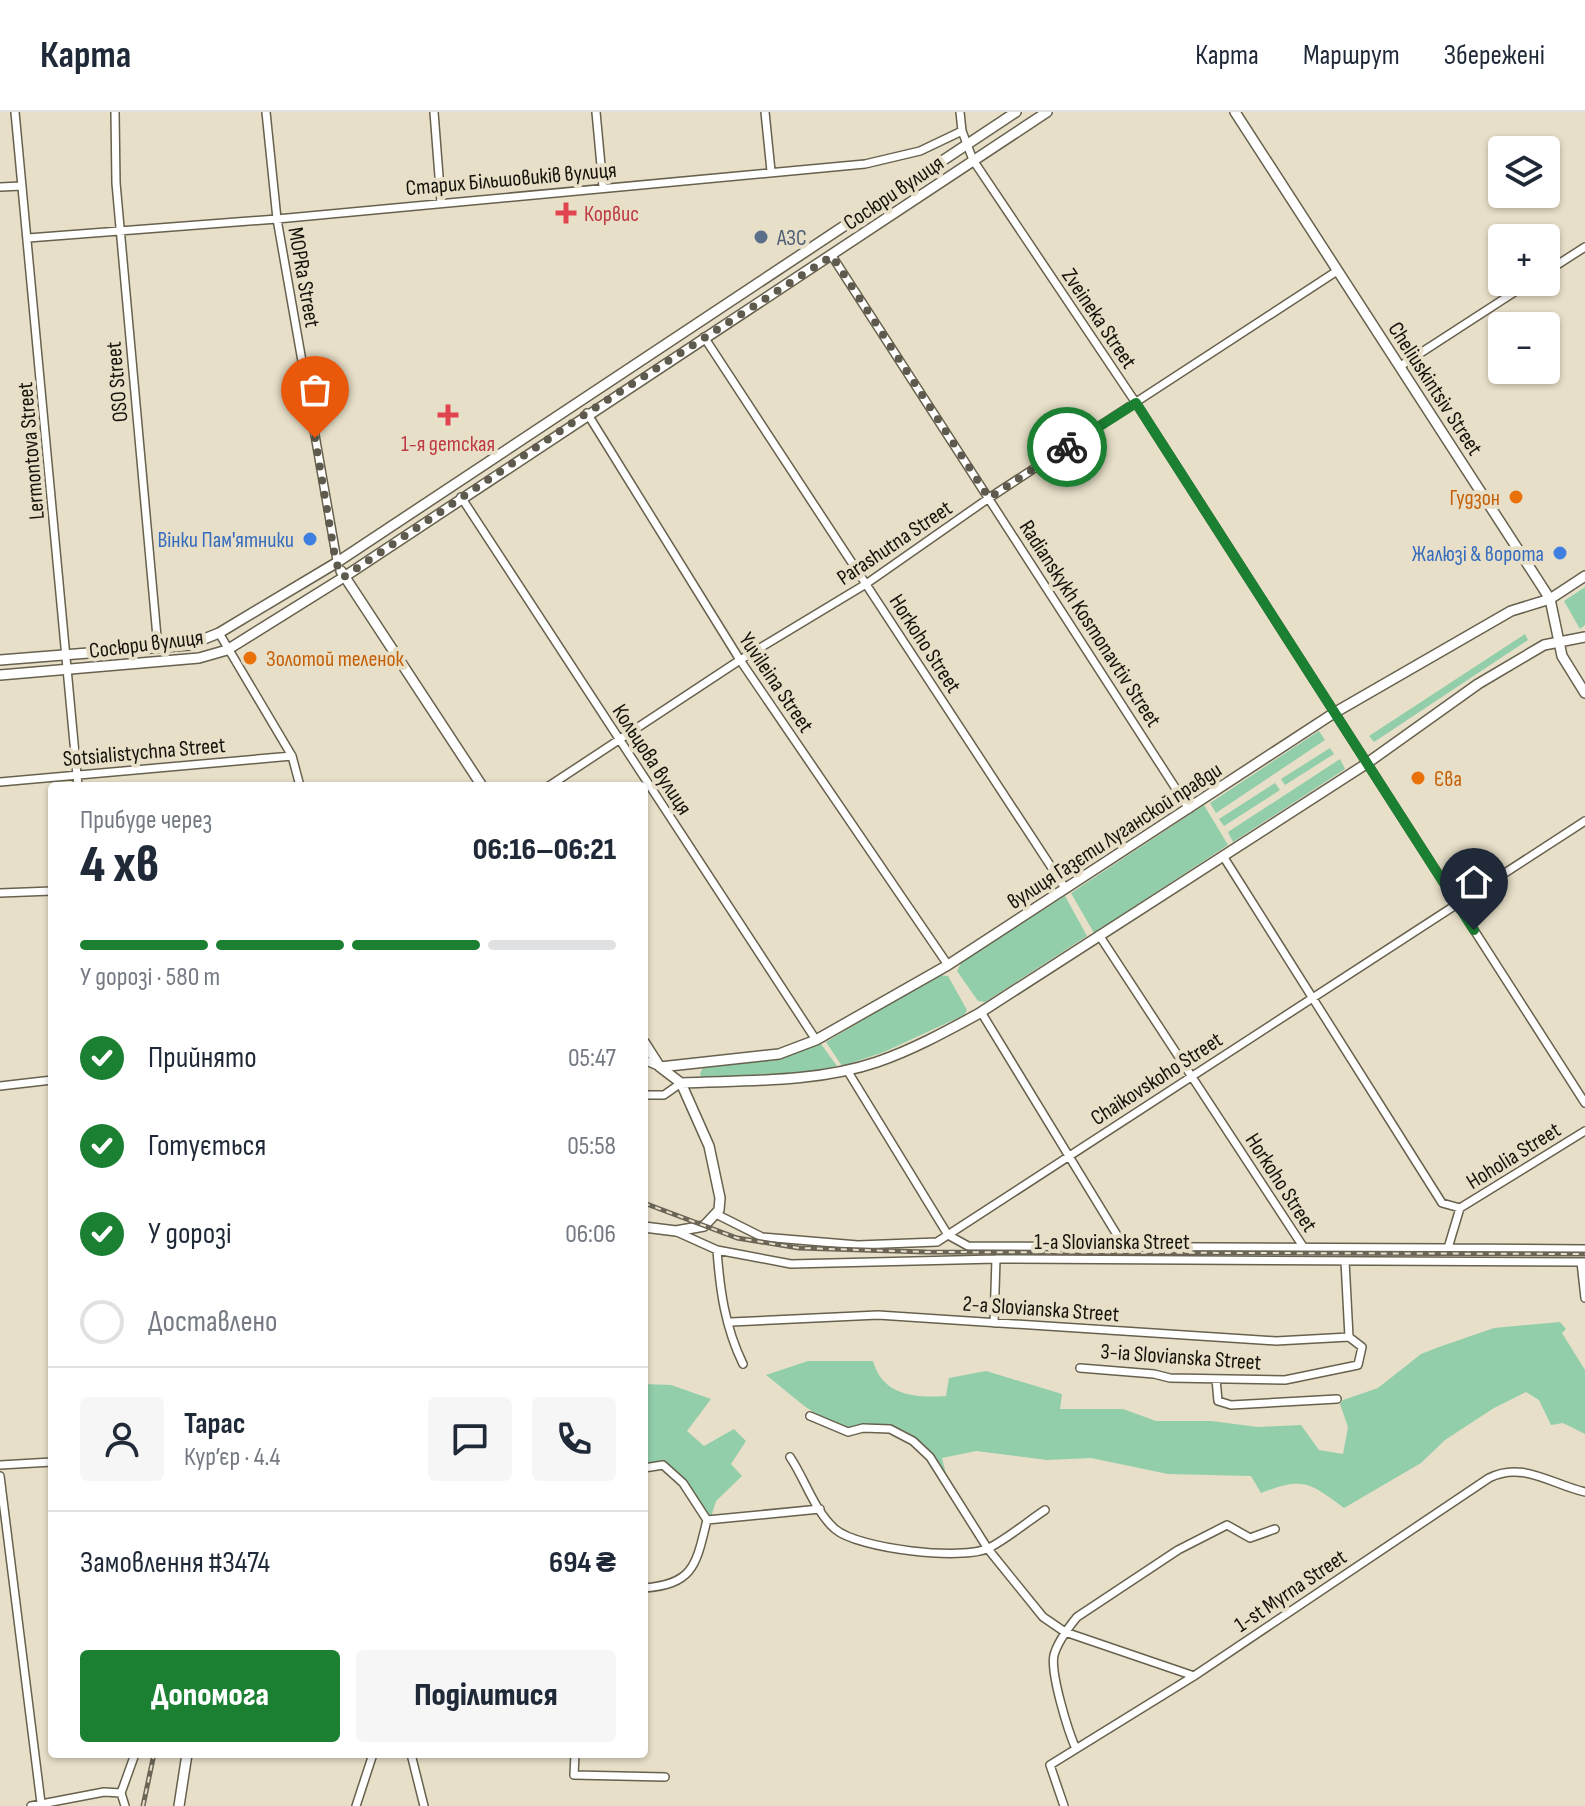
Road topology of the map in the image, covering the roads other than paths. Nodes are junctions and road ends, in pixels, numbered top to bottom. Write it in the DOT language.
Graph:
graph roads {
  1 [pos="15,112"];
  2 [pos="115,112"];
  3 [pos="266,112"];
  4 [pos="434,112"];
  5 [pos="596,112"];
  6 [pos="765,112"];
  7 [pos="960,112"];
  8 [pos="1016,112"];
  9 [pos="1047,112"];
  10 [pos="1235,112"];
  11 [pos="962,131"];
  12 [pos="967,145"];
  13 [pos="973,160"];
  14 [pos="771,171"];
  15 [pos="22,186"];
  16 [pos="0,187"];
  17 [pos="603,187"];
  18 [pos="441,202"];
  19 [pos="277,219"];
  20 [pos="120,233"];
  21 [pos="28,238"];
  22 [pos="1585,247"];
  23 [pos="832,256"];
  24 [pos="1560,263"];
  25 [pos="1337,271"];
  26 [pos="1508,296"];
  27 [pos="704,337"];
  28 [pos="1402,365"];
  29 [pos="1136,403"];
  30 [pos="587,413"];
  31 [pos="461,497"];
  32 [pos="989,498"];
  33 [pos="340,570"];
  34 [pos="1585,576"];
  35 [pos="866,584"];
  36 [pos="1550,599"];
  37 [pos="219,633"];
  38 [pos="1585,637"];
  39 [pos="1561,643"];
  40 [pos="158,648"];
  41 [pos="227,650"];
  42 [pos="68,655"];
  43 [pos="0,660"];
  44 [pos="740,660"];
  45 [pos="69,671"];
  46 [pos="0,675"];
  47 [pos="1585,693"];
  48 [pos="1334,713"];
  49 [pos="619,740"];
  50 [pos="292,756"];
  51 [pos="1366,764"];
  52 [pos="78,775"];
  53 [pos="0,782"];
  54 [pos="78,782"];
  55 [pos="299,782"];
  56 [pos="479,782"];
  57 [pos="555,782"];
  58 [pos="647,782"];
  59 [pos="648,784"];
  60 [pos="1189,809"];
  61 [pos="1585,821"];
  62 [pos="1223,856"];
  63 [pos="1065,888"];
  64 [pos="48,891"];
  65 [pos="0,893"];
  66 [pos="1458,905"];
  67 [pos="1099,935"];
  68 [pos="948,965"];
  69 [pos="1312,999"];
  70 [pos="981,1012"];
  71 [pos="816,1040"];
  72 [pos="648,1048"];
  73 [pos="648,1062"];
  74 [pos="660,1067"];
  75 [pos="847,1070"];
  76 [pos="1192,1075"];
  77 [pos="48,1080"];
  78 [pos="681,1083"];
  79 [pos="0,1086"];
  80 [pos="648,1095"];
  81 [pos="1585,1103"];
  82 [pos="1585,1131"];
  83 [pos="1070,1155"];
  84 [pos="1460,1208"];
  85 [pos="716,1214"];
  86 [pos="648,1228"];
  87 [pos="676,1231"];
  88 [pos="948,1235"];
  89 [pos="1125,1248"];
  90 [pos="1304,1248"];
  91 [pos="1448,1248"];
  92 [pos="1585,1249"];
  93 [pos="717,1250"];
  94 [pos="996,1259"];
  95 [pos="1345,1261"];
  96 [pos="1583,1262"];
  97 [pos="1585,1298"];
  98 [pos="731,1322"];
  99 [pos="994,1323"];
  100 [pos="1349,1337"];
  101 [pos="743,1364"];
  102 [pos="1080,1368"];
  103 [pos="1216,1379"];
  104 [pos="1337,1399"];
  105 [pos="810,1416"];
  106 [pos="790,1457"];
  107 [pos="48,1462"];
  108 [pos="0,1465"];
  109 [pos="648,1467"];
  110 [pos="0,1476"];
  111 [pos="1585,1492"];
  112 [pos="820,1509"];
  113 [pos="1045,1510"];
  114 [pos="707,1520"];
  115 [pos="1275,1529"];
  116 [pos="988,1549"];
  117 [pos="648,1588"];
  118 [pos="1065,1632"];
  119 [pos="1194,1676"];
  120 [pos="1076,1749"];
  121 [pos="134,1758"];
  122 [pos="186,1758"];
  123 [pos="372,1758"];
  124 [pos="412,1758"];
  125 [pos="575,1758"];
  126 [pos="665,1777"];
  127 [pos="124,1800"];
  128 [pos="41,1803"];
  129 [pos="31,1806"];
  130 [pos="133,1806"];
  131 [pos="179,1806"];
  132 [pos="356,1806"];
  133 [pos="424,1806"];
  134 [pos="1064,1806"];
  1 -- 15 [label="street, Lermontova Street"];
  2 -- 20 [label="street, OSO Street"];
  3 -- 19 [label="street, MOPRa Street"];
  4 -- 18 [label="street"];
  5 -- 17 [label="street"];
  6 -- 14 [label="street"];
  7 -- 11 [label="street"];
  8 -- 12 [label="street, Сосюри вулиця"];
  9 -- 13 [label="street, Сосюри вулиця"];
  10 -- 25 [label="street, Cheliuskintsiv Street"];
  11 -- 12 [label="street"];
  11 -- 14 [label="street, Старих Більшовиків вулиця"];
  12 -- 13 [label="street"];
  12 -- 33 [label="street, Сосюри вулиця"];
  13 -- 23 [label="street, Сосюри вулиця"];
  13 -- 29 [label="street, Zveineka Street"];
  14 -- 17 [label="street, Старих Більшовиків вулиця"];
  15 -- 16 [label="street"];
  15 -- 21 [label="street, Lermontova Street"];
  17 -- 18 [label="street, Старих Більшовиків вулиця"];
  18 -- 19 [label="street, Старих Більшовиків вулиця"];
  19 -- 20 [label="street, Старих Більшовиків вулиця"];
  19 -- 33 [label="street, MOPRa Street"];
  20 -- 21 [label="street, Старих Більшовиків вулиця"];
  20 -- 40 [label="street, OSO Street"];
  21 -- 42 [label="street, Lermontova Street"];
  22 -- 24 [label="street"];
  23 -- 27 [label="street, Сосюри вулиця"];
  23 -- 32 [label="street, Radianskykh Kosmonavtiv Street"];
  25 -- 28 [label="street, Cheliuskintsiv Street"];
  25 -- 29 [label="street, Parashutna Street"];
  26 -- 28 [label="street"];
  27 -- 30 [label="street, Сосюри вулиця"];
  27 -- 35 [label="street, Horkoho Street"];
  28 -- 36 [label="street, Cheliuskintsiv Street"];
  29 -- 32 [label="street, Parashutna Street"];
  29 -- 48 [label="street, Zveineka Street"];
  30 -- 31 [label="street, Сосюри вулиця"];
  30 -- 44 [label="street, Yuvileina Street"];
  31 -- 33 [label="street, Сосюри вулиця"];
  31 -- 49 [label="street, Кольцова вулиця"];
  32 -- 35 [label="street, Parashutna Street"];
  32 -- 60 [label="street, Radianskykh Kosmonavtiv Street"];
  33 -- 37 [label="street, Сосюри вулиця"];
  33 -- 41 [label="street, Сосюри вулиця"];
  33 -- 56 [label="street, MOPRa Street"];
  34 -- 36 [label="street, вулиця Газєти Луганской правди"];
  35 -- 44 [label="street, Parashutna Street"];
  35 -- 63 [label="street, Horkoho Street"];
  36 -- 39 [label="street, Cheliuskintsiv Street"];
  36 -- 48 [label="street, вулиця Газєти Луганской правди"];
  37 -- 40 [label="street, Сосюри вулиця"];
  37 -- 41 [label="street"];
  38 -- 39 [label="street"];
  39 -- 47 [label="street, Cheliuskintsiv Street"];
  39 -- 51 [label="street"];
  40 -- 42 [label="street, Сосюри вулиця"];
  41 -- 45 [label="street, Сосюри вулиця"];
  41 -- 50 [label="street"];
  42 -- 43 [label="street, Сосюри вулиця"];
  42 -- 45 [label="street, Lermontova Street"];
  44 -- 49 [label="street, Parashutna Street"];
  44 -- 68 [label="street, Yuvileina Street"];
  45 -- 46 [label="street, Сосюри вулиця"];
  45 -- 52 [label="street, Lermontova Street"];
  48 -- 51 [label="street, Zveineka Street"];
  48 -- 60 [label="street, вулиця Газєти Луганской правди"];
  49 -- 57 [label="street, Parashutna Street"];
  49 -- 58 [label="street, Кольцова вулиця"];
  50 -- 52 [label="street, Sotsialistychna Street"];
  50 -- 55 [label="street"];
  51 -- 62 [label="street"];
  51 -- 66 [label="street, Zveineka Street"];
  52 -- 53 [label="street, Sotsialistychna Street"];
  52 -- 54 [label="street, Lermontova Street"];
  59 -- 71 [label="street, Кольцова вулиця"];
  60 -- 63 [label="street, вулиця Газєти Луганской правди"];
  61 -- 66 [label="street, Chaikovskoho Street"];
  62 -- 67 [label="street"];
  62 -- 69 [label="street"];
  63 -- 68 [label="street, вулиця Газєти Луганской правди"];
  64 -- 65 [label="street"];
  66 -- 69 [label="street, Chaikovskoho Street"];
  66 -- 81 [label="street, Zveineka Street"];
  67 -- 70 [label="street"];
  67 -- 76 [label="street, Horkoho Street"];
  68 -- 71 [label="street, вулиця Газєти Луганской правди"];
  69 -- 76 [label="street, Chaikovskoho Street"];
  69 -- 84 [label="street"];
  70 -- 75 [label="street"];
  70 -- 83 [label="street"];
  71 -- 74 [label="street, вулиця Газєти Луганской правди"];
  72 -- 74 [label="street"];
  73 -- 74 [label="street, вулиця Газєти Луганской правди"];
  74 -- 78 [label="street"];
  75 -- 78 [label="street"];
  75 -- 88 [label="street"];
  76 -- 83 [label="street, Chaikovskoho Street"];
  76 -- 90 [label="street, Horkoho Street"];
  77 -- 79 [label="street"];
  78 -- 80 [label="street"];
  78 -- 85 [label="street"];
  82 -- 84 [label="street, Hoholia Street"];
  83 -- 88 [label="street, Chaikovskoho Street"];
  83 -- 89 [label="street"];
  84 -- 91 [label="street"];
  85 -- 87 [label="street"];
  85 -- 88 [label="street, Chaikovskoho Street"];
  86 -- 87 [label="street, 1-a Slovianska Street"];
  87 -- 93 [label="street, 1-a Slovianska Street"];
  88 -- 89 [label="street"];
  89 -- 90 [label="street"];
  90 -- 91 [label="street"];
  91 -- 92 [label="street"];
  93 -- 94 [label="street, 1-a Slovianska Street"];
  93 -- 98 [label="street"];
  94 -- 95 [label="street, 1-a Slovianska Street"];
  94 -- 99 [label="street"];
  95 -- 96 [label="street, 1-a Slovianska Street"];
  95 -- 100 [label="street, 3-ia Slovianska Street"];
  96 -- 97 [label="street"];
  98 -- 99 [label="street, 2-a Slovianska Street"];
  98 -- 101 [label="street"];
  99 -- 100 [label="street, 2-a Slovianska Street"];
  100 -- 103 [label="street, 3-ia Slovianska Street"];
  102 -- 103 [label="street, 3-ia Slovianska Street"];
  103 -- 104 [label="street"];
  105 -- 116 [label="street"];
  106 -- 112 [label="street"];
  107 -- 108 [label="street"];
  109 -- 114 [label="street"];
  110 -- 128 [label="street"];
  111 -- 119 [label="street, 1-st Myrna Street"];
  112 -- 114 [label="street"];
  112 -- 116 [label="street"];
  113 -- 116 [label="street"];
  114 -- 117 [label="street"];
  115 -- 118 [label="street"];
  116 -- 118 [label="street"];
  118 -- 119 [label="street"];
  118 -- 120 [label="street"];
  119 -- 120 [label="street, 1-st Myrna Street"];
  120 -- 134 [label="street, 1-st Myrna Street"];
  121 -- 127 [label="street"];
  122 -- 131 [label="street"];
  123 -- 132 [label="street"];
  124 -- 133 [label="street"];
  125 -- 126 [label="street"];
  127 -- 128 [label="street"];
  127 -- 130 [label="street"];
  128 -- 129 [label="street"];
}
